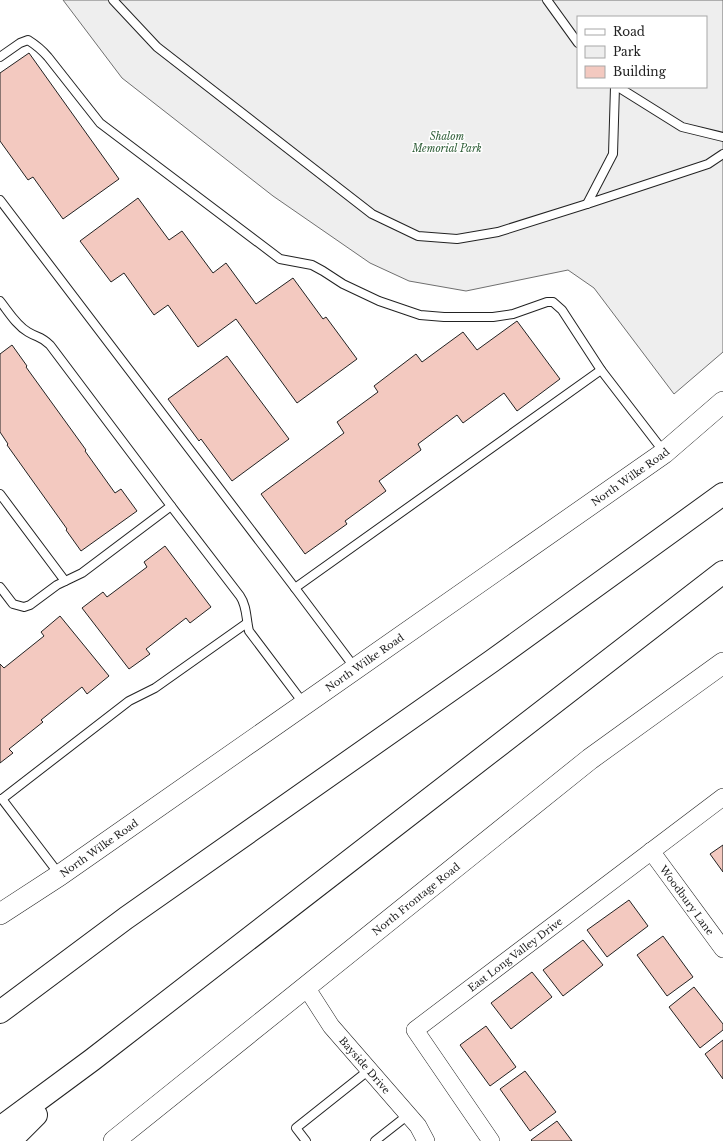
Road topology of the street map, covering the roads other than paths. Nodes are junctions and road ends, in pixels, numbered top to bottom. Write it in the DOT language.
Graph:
graph roads {
  1 [pos="113,0"];
  2 [pos="546,0"];
  3 [pos="577,42"];
  4 [pos="0,57"];
  5 [pos="616,88"];
  6 [pos="618,88"];
  7 [pos="723,137"];
  8 [pos="723,154"];
  9 [pos="0,200"];
  10 [pos="587,204"];
  11 [pos="0,301"];
  12 [pos="601,370"];
  13 [pos="723,402"];
  14 [pos="664,453"];
  15 [pos="0,494"];
  16 [pos="723,494"];
  17 [pos="171,506"];
  18 [pos="723,572"];
  19 [pos="65,581"];
  20 [pos="0,587"];
  21 [pos="295,588"];
  22 [pos="247,623"];
  23 [pos="723,663"];
  24 [pos="355,668"];
  25 [pos="304,704"];
  26 [pos="723,797"];
  27 [pos="1,799"];
  28 [pos="651,852"];
  29 [pos="60,875"];
  30 [pos="2,910"];
  31 [pos="126,918"];
  32 [pos="723,948"];
  33 [pos="306,987"];
  34 [pos="0,994"];
  35 [pos="0,1012"];
  36 [pos="92,1060"];
  37 [pos="369,1070"];
  38 [pos="408,1115"];
  39 [pos="0,1128"];
  40 [pos="10,1141"];
  41 [pos="114,1141"];
  42 [pos="306,1141"];
  43 [pos="375,1141"];
  44 [pos="426,1141"];
  45 [pos="491,1141"];
  1 -- 10 [label="lane"];
  2 -- 3 [label="lane"];
  4 -- 12 [label="lane"];
  5 -- 10 [label="lane"];
  6 -- 7 [label="lane"];
  8 -- 10 [label="lane"];
  9 -- 21 [label="lane"];
  11 -- 17 [label="lane"];
  12 -- 14 [label="lane"];
  12 -- 21 [label="lane"];
  13 -- 14 [label="street, North Wilke Road"];
  14 -- 24 [label="street, North Wilke Road"];
  15 -- 19 [label="lane"];
  16 -- 31 [label="highway"];
  17 -- 19 [label="lane"];
  17 -- 22 [label="lane"];
  18 -- 36 [label="highway"];
  19 -- 20 [label="lane"];
  21 -- 24 [label="lane"];
  22 -- 25 [label="lane"];
  22 -- 27 [label="lane"];
  23 -- 33 [label="street, North Frontage Road"];
  24 -- 25 [label="street, North Wilke Road"];
  25 -- 29 [label="street, North Wilke Road"];
  26 -- 28 [label="street, East Long Valley Drive"];
  27 -- 29 [label="lane"];
  28 -- 32 [label="street, Woodbury Lane"];
  28 -- 45 [label="street, East Long Valley Drive"];
  29 -- 30 [label="street, North Wilke Road"];
  31 -- 34 [label="highway"];
  31 -- 35 [label="highway"];
  33 -- 37 [label="street, Bayside Drive"];
  33 -- 41 [label="street, North Frontage Road"];
  36 -- 39 [label="highway"];
  36 -- 40 [label="highway"];
  37 -- 38 [label="street, Bayside Drive"];
  37 -- 42 [label="lane"];
  38 -- 43 [label="lane"];
  38 -- 44 [label="street, Bayside Drive"];
}
